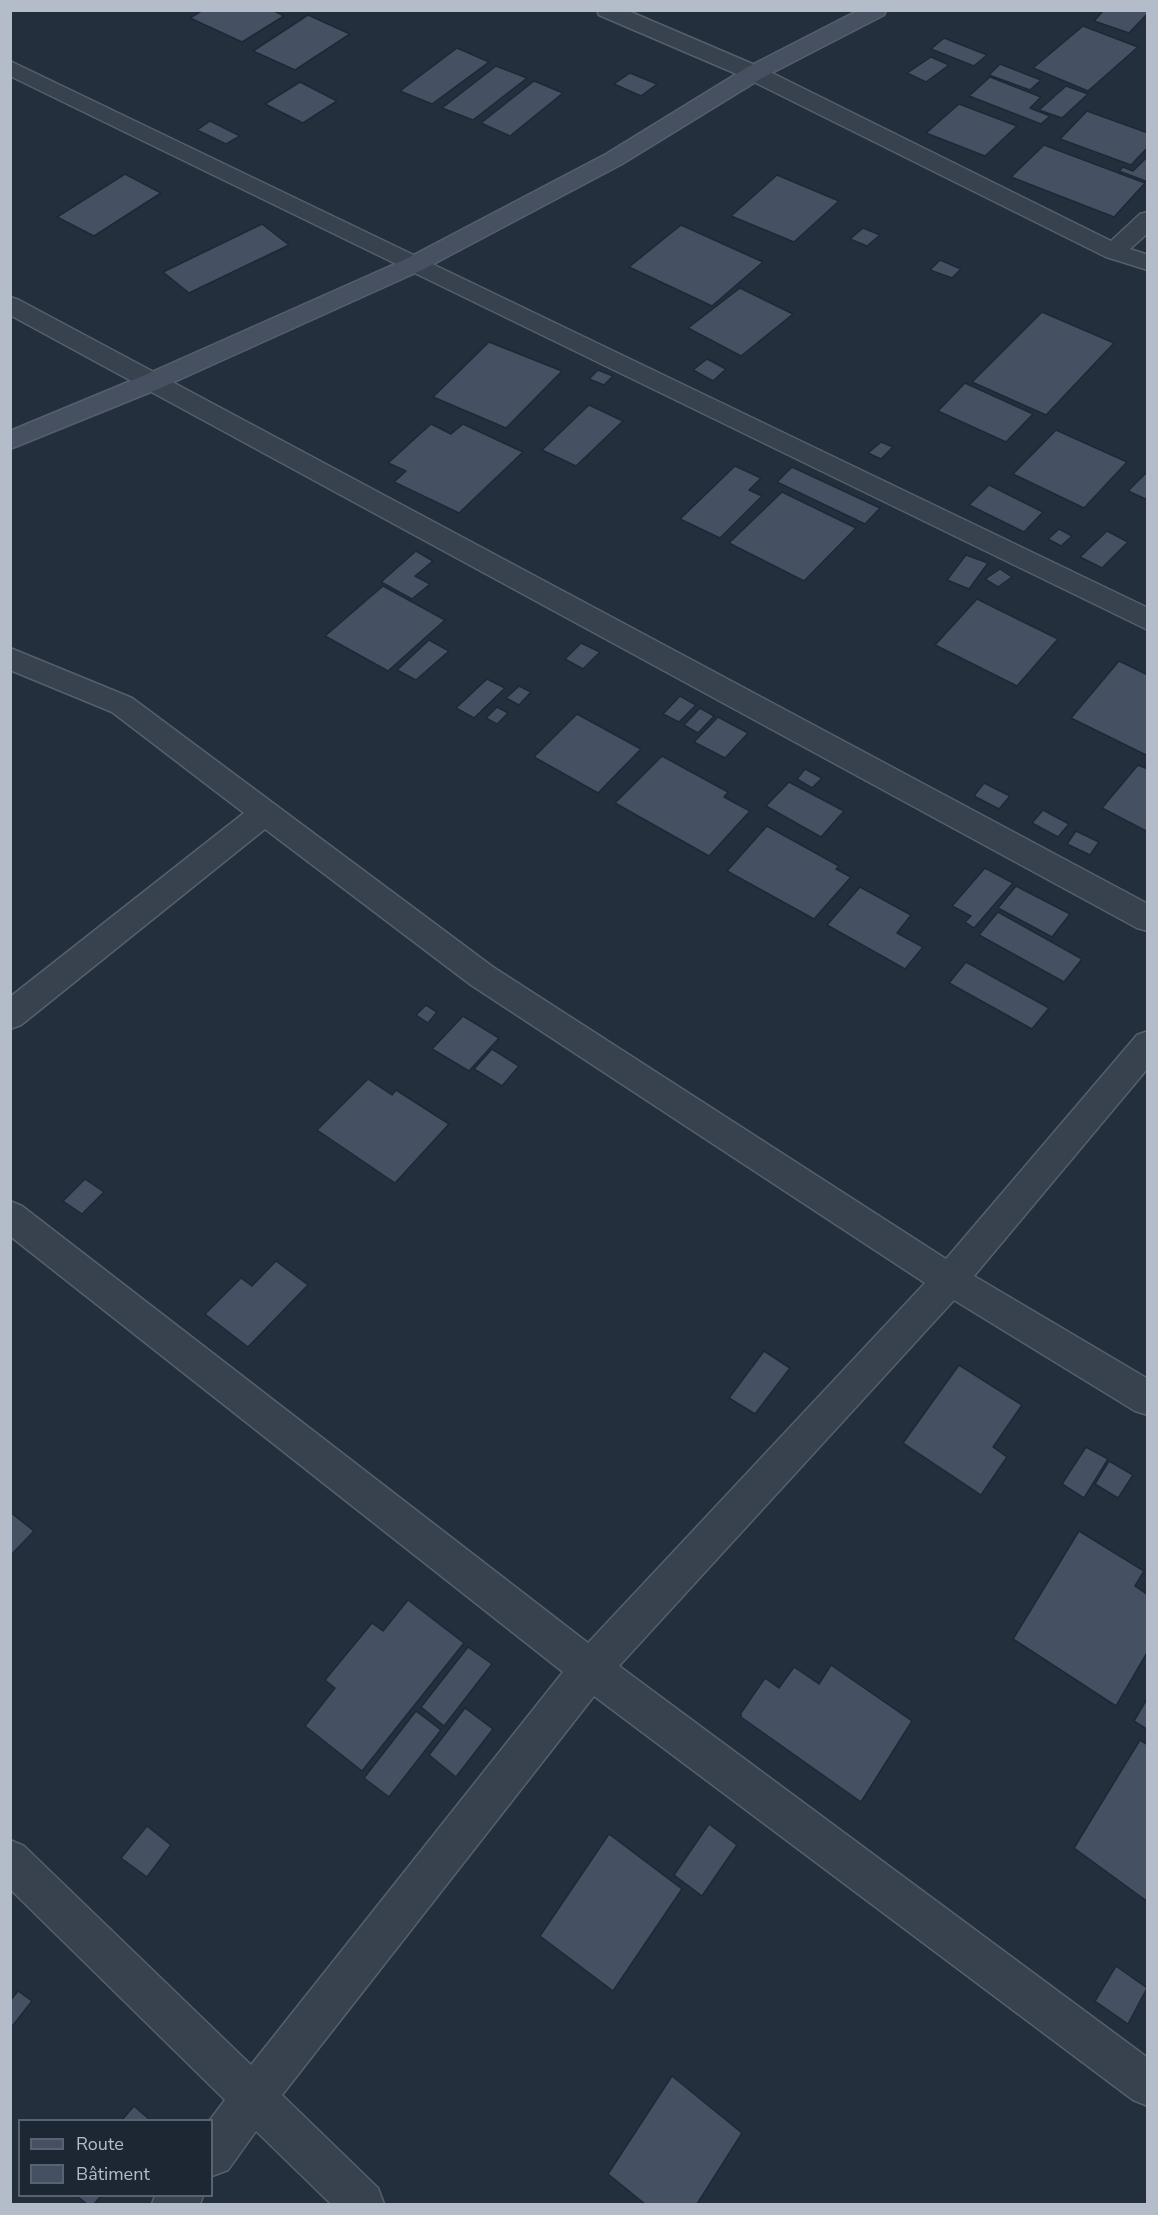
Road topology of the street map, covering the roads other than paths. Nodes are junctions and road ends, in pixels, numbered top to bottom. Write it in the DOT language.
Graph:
graph roads {
  1 [pos="607,10"];
  2 [pos="876,10"];
  3 [pos="10,67"];
  4 [pos="754,74"];
  5 [pos="1148,219"];
  6 [pos="1114,252"];
  7 [pos="1148,263"];
  8 [pos="415,264"];
  9 [pos="10,305"];
  10 [pos="154,381"];
  11 [pos="10,441"];
  12 [pos="1148,620"];
  13 [pos="10,658"];
  14 [pos="266,813"];
  15 [pos="1148,920"];
  16 [pos="10,1016"];
  17 [pos="1148,1044"];
  18 [pos="10,1216"];
  19 [pos="950,1280"];
  20 [pos="1148,1400"];
  21 [pos="590,1669"];
  22 [pos="10,1860"];
  23 [pos="1148,2085"];
  24 [pos="254,2096"];
  25 [pos="213,2153"];
  26 [pos="362,2205"];
  1 -- 4 [label="street"];
  2 -- 4 [label="street"];
  3 -- 8 [label="street"];
  4 -- 6 [label="street"];
  4 -- 8 [label="street"];
  5 -- 6 [label="street"];
  6 -- 7 [label="street"];
  8 -- 10 [label="street"];
  8 -- 12 [label="street"];
  9 -- 10 [label="street"];
  10 -- 11 [label="street"];
  10 -- 15 [label="street"];
  13 -- 14 [label="street"];
  14 -- 16 [label="street"];
  14 -- 19 [label="street"];
  17 -- 19 [label="street"];
  18 -- 21 [label="street"];
  19 -- 20 [label="street"];
  19 -- 21 [label="street"];
  21 -- 23 [label="street"];
  21 -- 24 [label="street"];
  22 -- 24 [label="street"];
  24 -- 25 [label="street"];
  24 -- 26 [label="street"];
}
